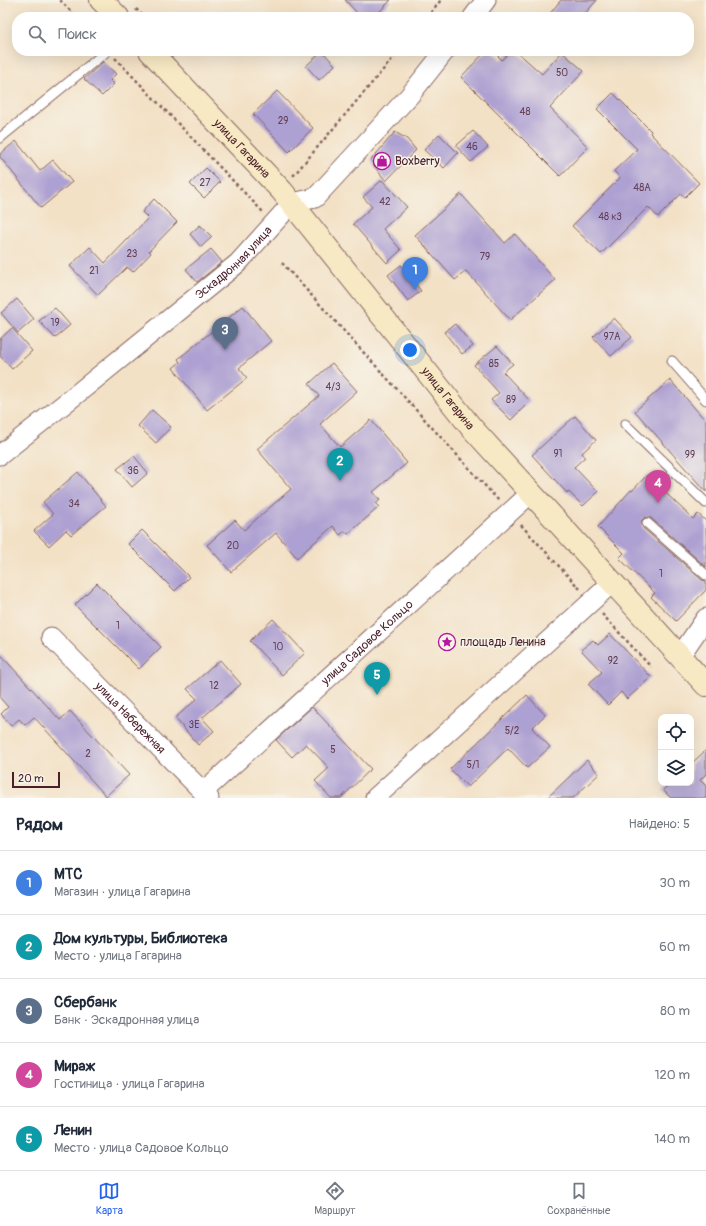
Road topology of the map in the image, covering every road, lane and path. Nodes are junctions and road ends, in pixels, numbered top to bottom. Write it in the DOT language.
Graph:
graph roads {
  1 [pos="60,0"];
  2 [pos="102,0"];
  3 [pos="441,0"];
  4 [pos="486,0"];
  5 [pos="71,12"];
  6 [pos="113,12"];
  7 [pos="431,12"];
  8 [pos="477,12"];
  9 [pos="108,56"];
  10 [pos="113,56"];
  11 [pos="155,56"];
  12 [pos="394,56"];
  13 [pos="442,56"];
  14 [pos="0,138"];
  15 [pos="294,175"];
  16 [pos="292,203"];
  17 [pos="273,223"];
  18 [pos="282,263"];
  19 [pos="672,361"];
  20 [pos="706,400"];
  21 [pos="625,424"];
  22 [pos="0,455"];
  23 [pos="532,493"];
  24 [pos="706,503"];
  25 [pos="510,512"];
  26 [pos="647,523"];
  27 [pos="706,575"];
  28 [pos="613,582"];
  29 [pos="591,602"];
  30 [pos="706,618"];
  31 [pos="51,637"];
  32 [pos="680,656"];
  33 [pos="651,667"];
  34 [pos="706,685"];
  35 [pos="206,795"];
  36 [pos="375,798"];
  1 -- 5 [label="path"];
  2 -- 6 [label="street"];
  3 -- 7 [label="path"];
  4 -- 8 [label="street"];
  9 -- 14 [label="lane"];
  10 -- 17 [label="path"];
  11 -- 16 [label="street, улица Гагарина"];
  12 -- 15 [label="path"];
  13 -- 16 [label="street"];
  16 -- 17 [label="street, Эскадронная улица"];
  16 -- 23 [label="street, улица Гагарина"];
  17 -- 22 [label="street, Эскадронная улица"];
  18 -- 25 [label="path"];
  19 -- 20 [label="lane"];
  21 -- 24 [label="lane"];
  23 -- 25 [label="street, улица Садовое Кольцо"];
  23 -- 28 [label="street, улица Гагарина"];
  25 -- 29 [label="path"];
  25 -- 35 [label="street, улица Садовое Кольцо"];
  26 -- 27 [label="lane"];
  28 -- 29 [label="street"];
  28 -- 32 [label="street, улица Гагарина"];
  29 -- 33 [label="path"];
  29 -- 36 [label="street"];
  30 -- 32 [label="street"];
  31 -- 35 [label="street, улица Набережная"];
  32 -- 34 [label="street, улица Гагарина"];
}
